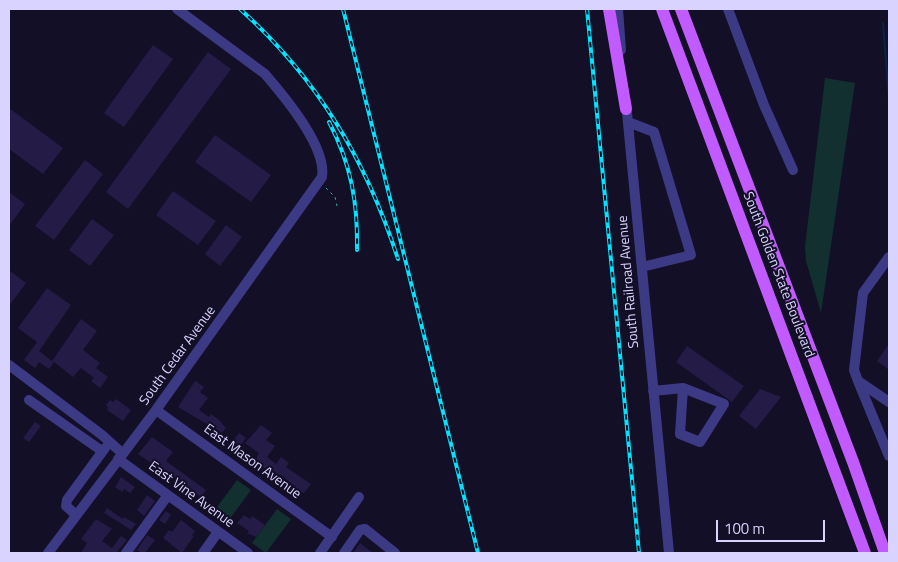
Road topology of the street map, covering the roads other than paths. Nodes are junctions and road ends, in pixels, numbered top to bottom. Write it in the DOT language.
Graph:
graph roads {
  1 [pos="177,9"];
  2 [pos="609,9"];
  3 [pos="618,9"];
  4 [pos="662,9"];
  5 [pos="682,9"];
  6 [pos="728,9"];
  7 [pos="627,116"];
  8 [pos="793,170"];
  9 [pos="889,257"];
  10 [pos="642,267"];
  11 [pos="9,365"];
  12 [pos="858,381"];
  13 [pos="683,388"];
  14 [pos="653,391"];
  15 [pos="29,400"];
  16 [pos="889,402"];
  17 [pos="156,410"];
  18 [pos="106,448"];
  19 [pos="889,456"];
  20 [pos="121,457"];
  21 [pos="168,496"];
  22 [pos="359,497"];
  23 [pos="75,514"];
  24 [pos="218,532"];
  25 [pos="332,537"];
  26 [pos="48,553"];
  27 [pos="126,553"];
  28 [pos="203,553"];
  29 [pos="248,553"];
  30 [pos="320,553"];
  31 [pos="344,553"];
  32 [pos="395,553"];
  33 [pos="669,553"];
  34 [pos="866,553"];
  35 [pos="885,553"];
  1 -- 17 [label="street, South Cedar Avenue"];
  2 -- 7 [label="main road"];
  3 -- 7 [label="street, South Railroad Avenue"];
  4 -- 34 [label="main road, South Golden State Boulevard"];
  5 -- 35 [label="main road, South Golden State Boulevard"];
  6 -- 8 [label="street"];
  7 -- 10 [label="street, South Railroad Avenue"];
  7 -- 10 [label="street"];
  9 -- 12 [label="street"];
  10 -- 14 [label="street, South Railroad Avenue"];
  11 -- 18 [label="street"];
  12 -- 16 [label="street"];
  12 -- 19 [label="street"];
  13 -- 13 [label="street"];
  13 -- 14 [label="street"];
  14 -- 33 [label="street, South Railroad Avenue"];
  15 -- 18 [label="street"];
  17 -- 20 [label="street, South Cedar Avenue"];
  17 -- 25 [label="street, East Mason Avenue"];
  18 -- 20 [label="street, East Vine Avenue"];
  18 -- 23 [label="street"];
  20 -- 21 [label="street, East Vine Avenue"];
  20 -- 23 [label="street, South Cedar Avenue"];
  21 -- 24 [label="street, East Vine Avenue"];
  21 -- 27 [label="street"];
  22 -- 25 [label="street"];
  23 -- 26 [label="street, South Cedar Avenue"];
  24 -- 28 [label="street"];
  24 -- 29 [label="street, East Vine Avenue"];
  25 -- 30 [label="street"];
  31 -- 32 [label="street"];
}
